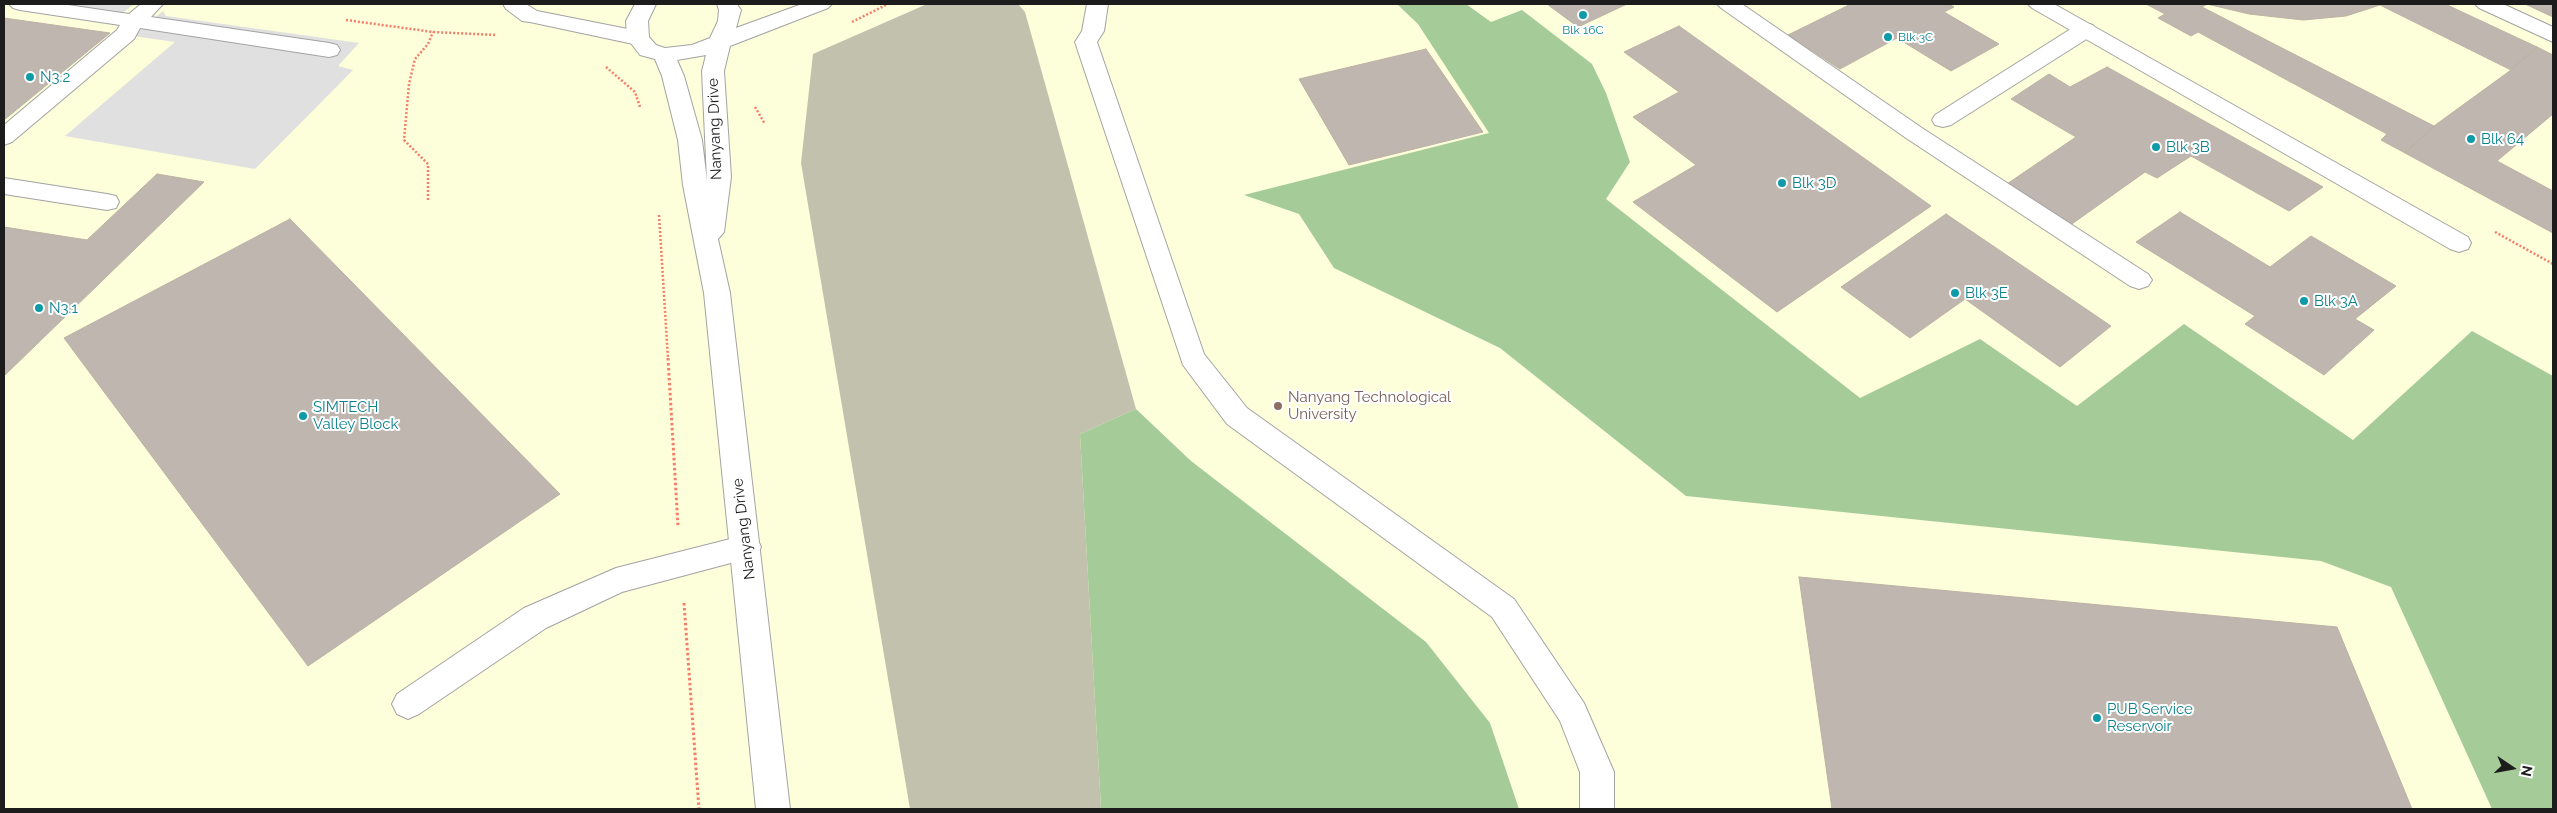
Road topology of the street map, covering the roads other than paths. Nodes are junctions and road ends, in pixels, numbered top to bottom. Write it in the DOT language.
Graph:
graph roads {
  1 [pos="20,4"];
  2 [pos="154,4"];
  3 [pos="510,4"];
  4 [pos="556,4"];
  5 [pos="645,4"];
  6 [pos="727,4"];
  7 [pos="821,4"];
  8 [pos="1097,4"];
  9 [pos="1728,4"];
  10 [pos="2039,4"];
  11 [pos="2486,4"];
  12 [pos="133,21"];
  13 [pos="2084,30"];
  14 [pos="2553,35"];
  15 [pos="638,38"];
  16 [pos="720,40"];
  17 [pos="329,50"];
  18 [pos="664,55"];
  19 [pos="1943,120"];
  20 [pos="4,137"];
  21 [pos="4,186"];
  22 [pos="107,202"];
  23 [pos="2459,243"];
  24 [pos="709,249"];
  25 [pos="2139,280"];
  26 [pos="746,547"];
  27 [pos="408,704"];
  28 [pos="773,809"];
  29 [pos="1597,809"];
  1 -- 12 [label="street"];
  2 -- 12 [label="street"];
  3 -- 4 [label="street"];
  3 -- 15 [label="street"];
  5 -- 15 [label="street"];
  6 -- 16 [label="street, Nanyang Drive"];
  7 -- 16 [label="street"];
  8 -- 29 [label="street"];
  9 -- 25 [label="street"];
  10 -- 13 [label="street"];
  11 -- 14 [label="street"];
  12 -- 17 [label="street"];
  12 -- 20 [label="street"];
  13 -- 19 [label="street"];
  13 -- 23 [label="street"];
  15 -- 18 [label="street"];
  16 -- 18 [label="street"];
  16 -- 24 [label="street, Nanyang Drive"];
  18 -- 24 [label="street, Nanyang Drive"];
  21 -- 22 [label="street"];
  24 -- 26 [label="street, Nanyang Drive"];
  26 -- 27 [label="street"];
  26 -- 28 [label="street, Nanyang Drive"];
}
